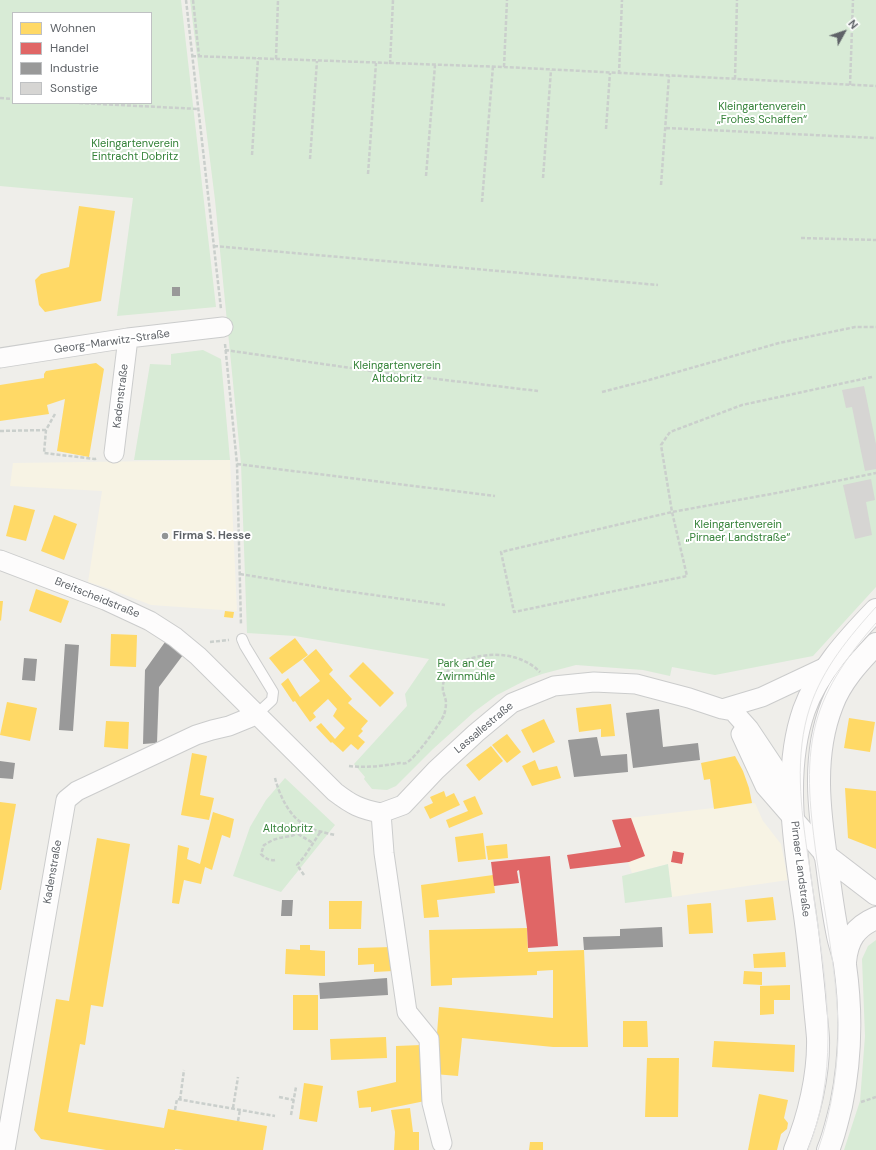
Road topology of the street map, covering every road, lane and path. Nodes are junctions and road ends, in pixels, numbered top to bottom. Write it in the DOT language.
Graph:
graph roads {
  1 [pos="186,0"];
  2 [pos="193,0"];
  3 [pos="278,0"];
  4 [pos="393,0"];
  5 [pos="507,0"];
  6 [pos="622,0"];
  7 [pos="737,0"];
  8 [pos="853,0"];
  9 [pos="192,56"];
  10 [pos="199,56"];
  11 [pos="258,58"];
  12 [pos="276,59"];
  13 [pos="317,61"];
  14 [pos="376,63"];
  15 [pos="390,64"];
  16 [pos="435,65"];
  17 [pos="493,66"];
  18 [pos="504,67"];
  19 [pos="551,70"];
  20 [pos="610,73"];
  21 [pos="619,74"];
  22 [pos="669,76"];
  23 [pos="735,79"];
  24 [pos="850,85"];
  25 [pos="876,86"];
  26 [pos="0,98"];
  27 [pos="12,99"];
  28 [pos="100,104"];
  29 [pos="199,109"];
  30 [pos="666,128"];
  31 [pos="606,129"];
  32 [pos="876,138"];
  33 [pos="252,155"];
  34 [pos="310,159"];
  35 [pos="368,174"];
  36 [pos="426,176"];
  37 [pos="543,178"];
  38 [pos="661,185"];
  39 [pos="482,202"];
  40 [pos="801,238"];
  41 [pos="876,240"];
  42 [pos="214,246"];
  43 [pos="658,285"];
  44 [pos="223,327"];
  45 [pos="876,327"];
  46 [pos="128,338"];
  47 [pos="225,350"];
  48 [pos="0,358"];
  49 [pos="872,377"];
  50 [pos="538,391"];
  51 [pos="602,392"];
  52 [pos="55,414"];
  53 [pos="46,430"];
  54 [pos="0,431"];
  55 [pos="114,453"];
  56 [pos="237,464"];
  57 [pos="876,473"];
  58 [pos="495,496"];
  59 [pos="672,512"];
  60 [pos="0,560"];
  61 [pos="240,574"];
  62 [pos="445,605"];
  63 [pos="876,610"];
  64 [pos="242,639"];
  65 [pos="876,644"];
  66 [pos="196,654"];
  67 [pos="830,665"];
  68 [pos="545,677"];
  69 [pos="722,709"];
  70 [pos="256,715"];
  71 [pos="348,766"];
  72 [pos="275,778"];
  73 [pos="381,813"];
  74 [pos="793,816"];
  75 [pos="304,824"];
  76 [pos="321,831"];
  77 [pos="298,834"];
  78 [pos="335,835"];
  79 [pos="313,843"];
  80 [pos="825,854"];
  81 [pos="797,858"];
  82 [pos="275,860"];
  83 [pos="304,875"];
  84 [pos="876,894"];
  85 [pos="876,918"];
  86 [pos="845,964"];
  87 [pos="184,1070"];
  88 [pos="238,1077"];
  89 [pos="296,1087"];
  90 [pos="278,1097"];
  91 [pos="876,1097"];
  92 [pos="180,1100"];
  93 [pos="294,1100"];
  94 [pos="856,1104"];
  95 [pos="233,1108"];
  96 [pos="175,1110"];
  97 [pos="240,1110"];
  98 [pos="290,1115"];
  99 [pos="275,1116"];
  100 [pos="238,1121"];
  101 [pos="442,1143"];
  102 [pos="5,1150"];
  103 [pos="796,1150"];
  104 [pos="828,1150"];
  1 -- 9 [label="path"];
  2 -- 10 [label="path"];
  3 -- 12 [label="path"];
  4 -- 15 [label="path"];
  5 -- 18 [label="path"];
  6 -- 21 [label="path"];
  7 -- 23 [label="path"];
  8 -- 24 [label="path"];
  9 -- 10 [label="path"];
  9 -- 29 [label="path"];
  10 -- 11 [label="path"];
  11 -- 12 [label="path"];
  11 -- 33 [label="path"];
  12 -- 13 [label="path"];
  13 -- 14 [label="path"];
  13 -- 34 [label="path"];
  14 -- 15 [label="path"];
  14 -- 35 [label="path"];
  15 -- 16 [label="path"];
  16 -- 17 [label="path"];
  16 -- 36 [label="path"];
  17 -- 18 [label="path"];
  17 -- 39 [label="path"];
  18 -- 19 [label="path"];
  19 -- 20 [label="path"];
  19 -- 37 [label="path"];
  20 -- 21 [label="path"];
  20 -- 31 [label="path"];
  21 -- 22 [label="path"];
  22 -- 23 [label="path"];
  22 -- 30 [label="path"];
  23 -- 24 [label="path"];
  24 -- 25 [label="path"];
  26 -- 27 [label="path"];
  28 -- 29 [label="path"];
  29 -- 42 [label="path"];
  30 -- 32 [label="path"];
  30 -- 38 [label="path"];
  40 -- 41 [label="path"];
  42 -- 43 [label="path"];
  42 -- 44 [label="path"];
  44 -- 46 [label="street, Georg-Marwitz-Straße"];
  44 -- 47 [label="path"];
  45 -- 51 [label="path"];
  46 -- 48 [label="street, Georg-Marwitz-Straße"];
  46 -- 55 [label="street, Kadenstraße"];
  47 -- 50 [label="path"];
  47 -- 56 [label="path"];
  49 -- 59 [label="path"];
  52 -- 53 [label="path"];
  53 -- 54 [label="path"];
  53 -- 55 [label="path"];
  56 -- 58 [label="path"];
  56 -- 61 [label="path"];
  57 -- 59 [label="path"];
  59 -- 59 [label="path"];
  60 -- 66 [label="street, Breitscheidstraße"];
  61 -- 62 [label="path"];
  61 -- 64 [label="path"];
  63 -- 67 [label="street, Pirnaer Landstraße"];
  64 -- 66 [label="path"];
  64 -- 70 [label="lane"];
  65 -- 80 [label="street"];
  66 -- 70 [label="street, Breitscheidstraße"];
  67 -- 69 [label="street"];
  67 -- 74 [label="street, Pirnaer Landstraße"];
  68 -- 71 [label="path"];
  69 -- 73 [label="street, Lassallestraße"];
  69 -- 74 [label="street"];
  70 -- 73 [label="street"];
  70 -- 102 [label="street, Kadenstraße"];
  72 -- 75 [label="path"];
  73 -- 101 [label="street"];
  74 -- 80 [label="street"];
  74 -- 81 [label="street, Pirnaer Landstraße"];
  75 -- 76 [label="path"];
  75 -- 77 [label="path"];
  76 -- 78 [label="path"];
  76 -- 79 [label="path"];
  77 -- 79 [label="path"];
  77 -- 82 [label="path"];
  79 -- 83 [label="path"];
  80 -- 81 [label="street"];
  80 -- 84 [label="street"];
  80 -- 86 [label="street"];
  81 -- 103 [label="street, Pirnaer Landstraße"];
  85 -- 86 [label="street"];
  86 -- 104 [label="street"];
  87 -- 92 [label="path"];
  88 -- 95 [label="path"];
  89 -- 93 [label="path"];
  90 -- 93 [label="path"];
  91 -- 94 [label="path"];
  92 -- 95 [label="path"];
  92 -- 96 [label="path"];
  93 -- 98 [label="path"];
  95 -- 97 [label="path"];
  97 -- 99 [label="path"];
  97 -- 100 [label="path"];
}
